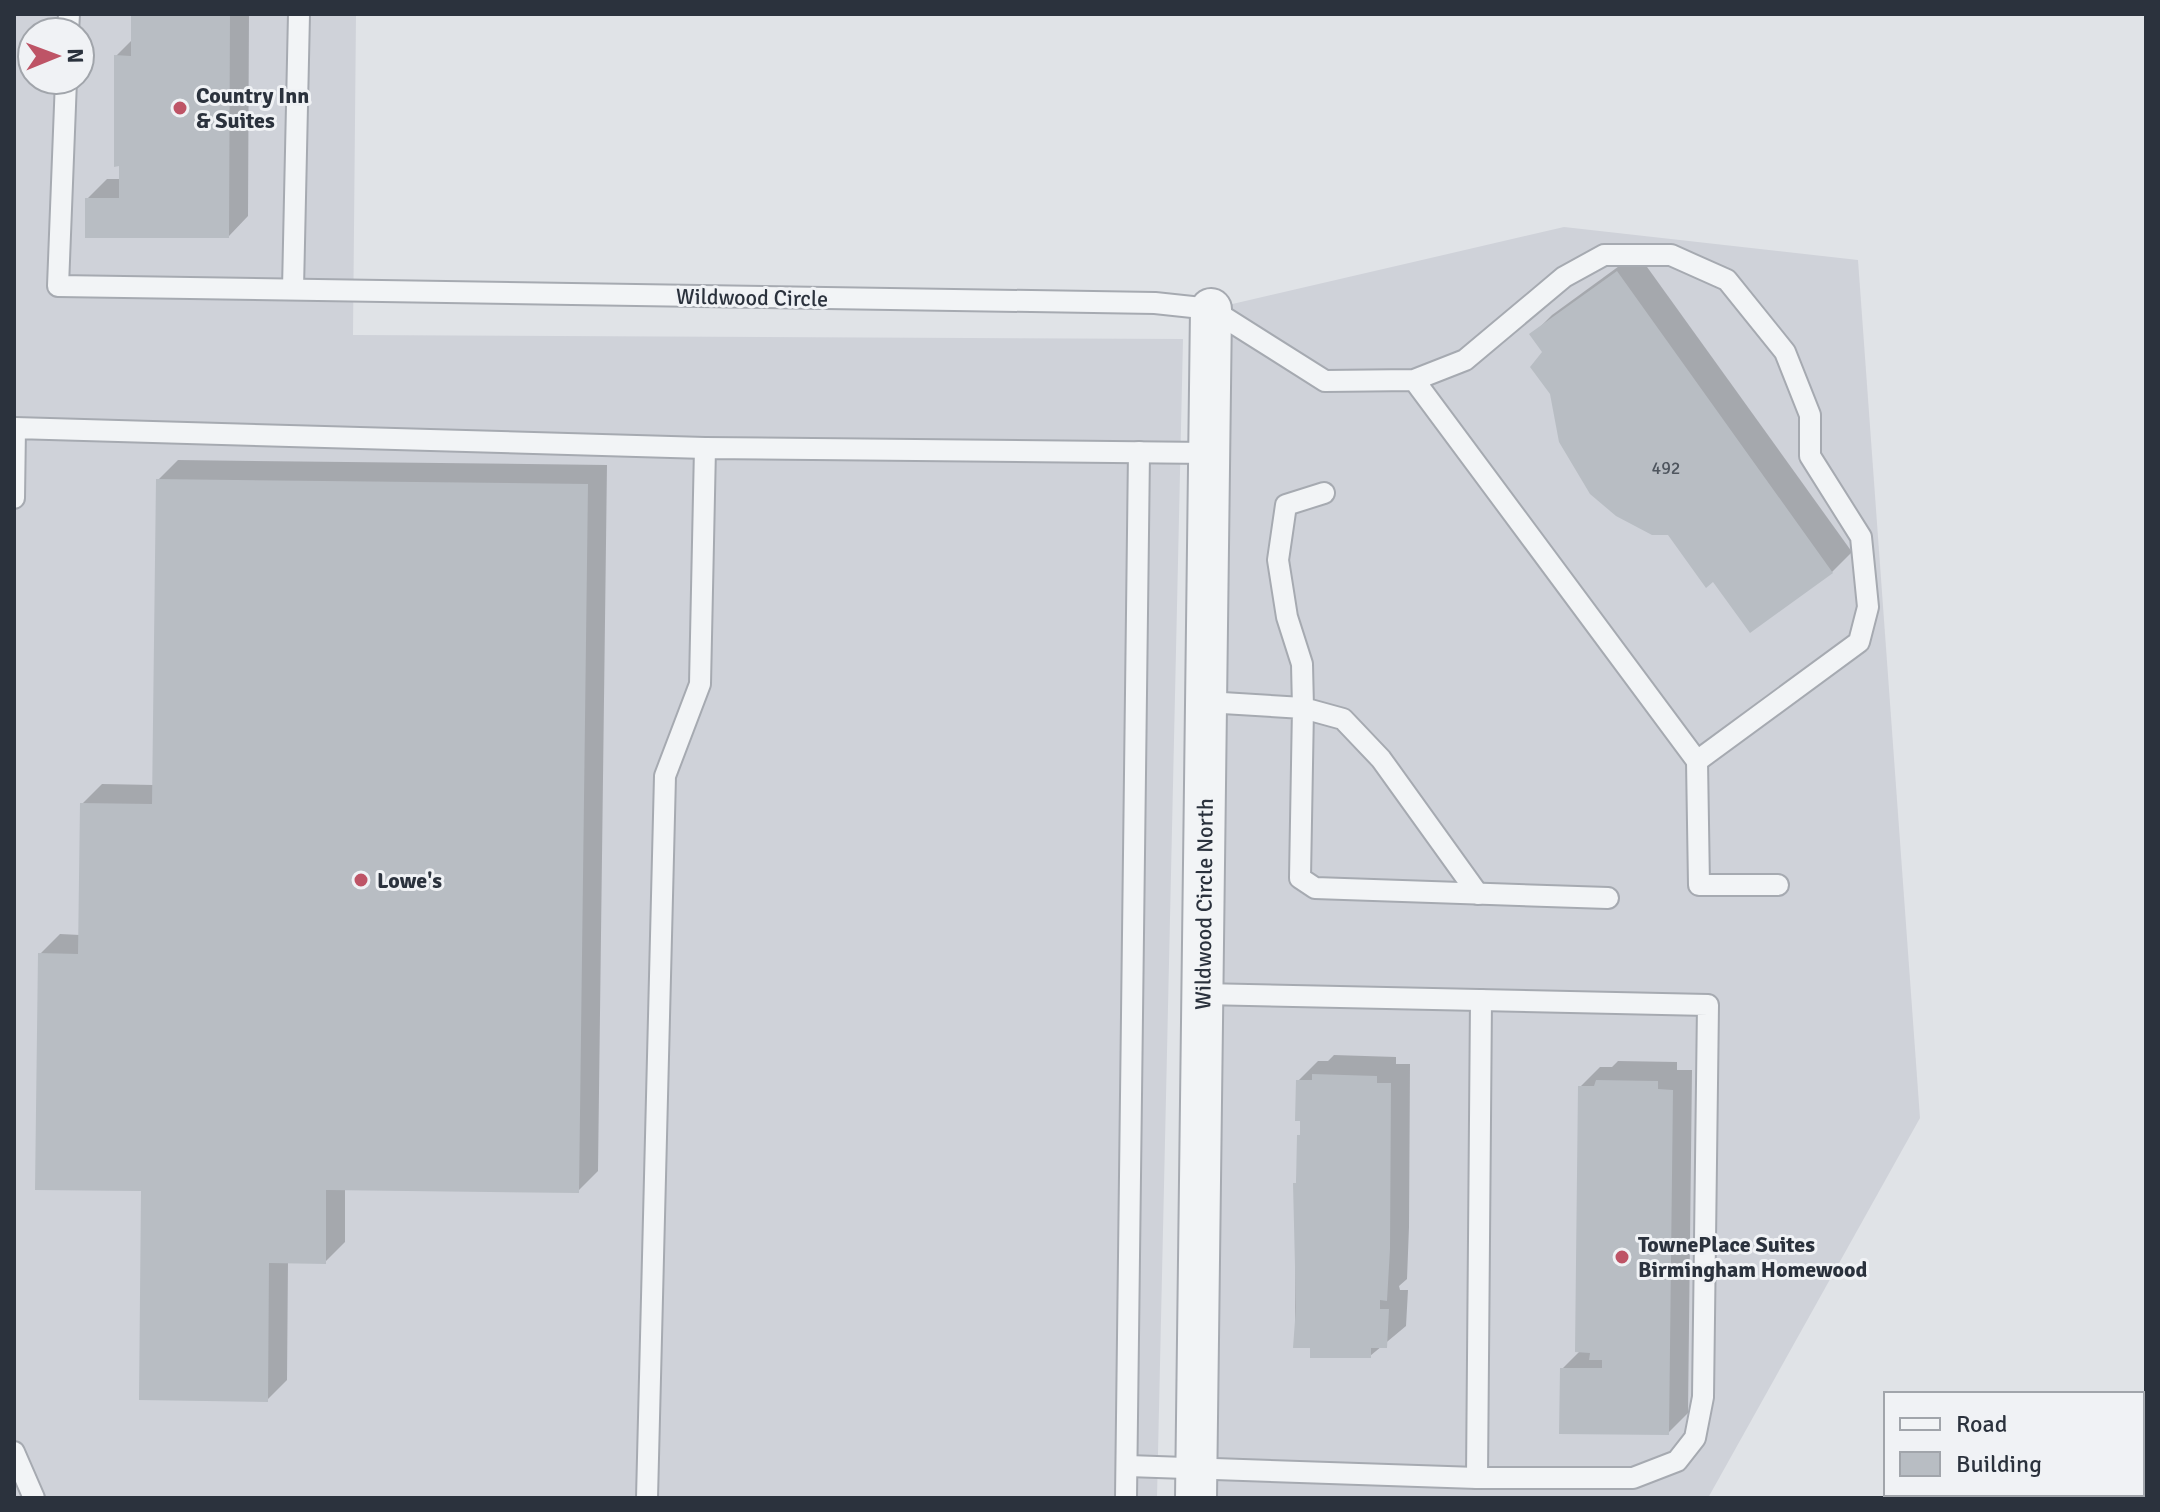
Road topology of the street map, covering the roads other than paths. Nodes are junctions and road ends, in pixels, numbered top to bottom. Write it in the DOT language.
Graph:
graph roads {
  1 [pos="299,14"];
  2 [pos="65,96"];
  3 [pos="293,289"];
  4 [pos="1211,309"];
  5 [pos="1414,380"];
  6 [pos="705,448"];
  7 [pos="1139,452"];
  8 [pos="1209,453"];
  9 [pos="1324,493"];
  10 [pos="14,498"];
  11 [pos="1206,702"];
  12 [pos="1303,708"];
  13 [pos="1697,761"];
  14 [pos="1778,885"];
  15 [pos="1478,894"];
  16 [pos="1608,898"];
  17 [pos="1202,994"];
  18 [pos="1481,1000"];
  19 [pos="14,1452"];
  20 [pos="1128,1466"];
  21 [pos="1477,1478"];
  22 [pos="1197,1483"];
  23 [pos="34,1498"];
  24 [pos="647,1498"];
  25 [pos="1126,1498"];
  1 -- 3 [label="lane"];
  2 -- 3 [label="lane, Wildwood Circle"];
  3 -- 4 [label="lane, Wildwood Circle"];
  4 -- 5 [label="lane"];
  4 -- 8 [label="street, Wildwood Circle North"];
  5 -- 13 [label="lane"];
  5 -- 13 [label="lane"];
  6 -- 7 [label="lane"];
  6 -- 10 [label="lane"];
  6 -- 24 [label="lane"];
  7 -- 8 [label="lane"];
  7 -- 20 [label="lane"];
  8 -- 11 [label="street, Wildwood Circle North"];
  9 -- 12 [label="lane"];
  11 -- 12 [label="lane"];
  11 -- 17 [label="street, Wildwood Circle North"];
  12 -- 15 [label="lane"];
  12 -- 15 [label="lane"];
  13 -- 14 [label="lane"];
  15 -- 16 [label="lane"];
  17 -- 18 [label="lane"];
  17 -- 22 [label="street, Wildwood Circle North"];
  18 -- 21 [label="lane"];
  18 -- 21 [label="lane"];
  19 -- 23 [label="lane"];
  20 -- 22 [label="lane"];
  20 -- 25 [label="lane"];
  21 -- 22 [label="lane"];
}
